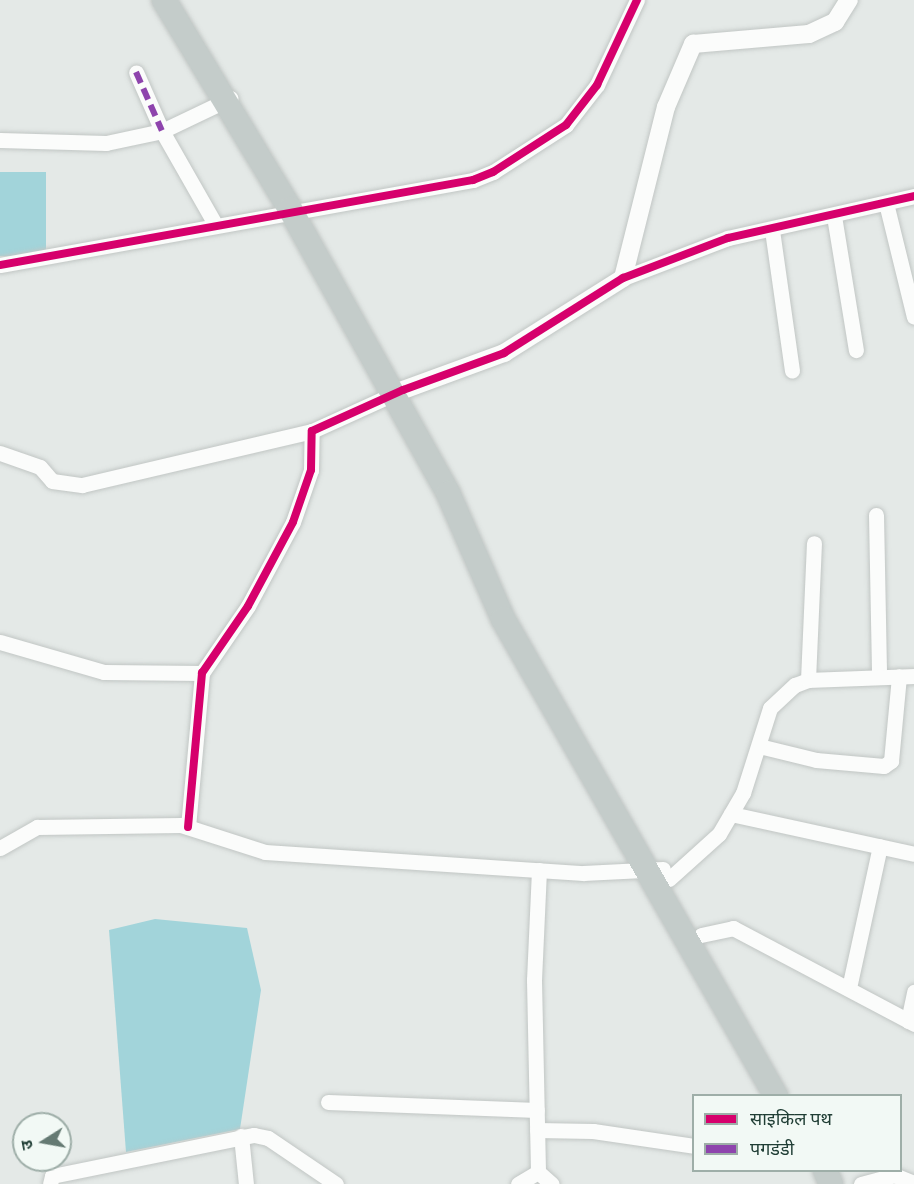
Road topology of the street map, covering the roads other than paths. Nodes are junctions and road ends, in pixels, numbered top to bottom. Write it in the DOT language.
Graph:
graph roads {
  1 [pos="164,0"];
  2 [pos="177,0"];
  3 [pos="637,0"];
  4 [pos="849,0"];
  5 [pos="136,72"];
  6 [pos="229,98"];
  7 [pos="162,131"];
  8 [pos="0,140"];
  9 [pos="914,196"];
  10 [pos="886,203"];
  11 [pos="297,208"];
  12 [pos="834,216"];
  13 [pos="215,224"];
  14 [pos="772,230"];
  15 [pos="0,265"];
  16 [pos="623,278"];
  17 [pos="914,317"];
  18 [pos="856,350"];
  19 [pos="792,371"];
  20 [pos="397,392"];
  21 [pos="312,431"];
  22 [pos="0,453"];
  23 [pos="876,515"];
  24 [pos="814,543"];
  25 [pos="0,642"];
  26 [pos="202,673"];
  27 [pos="907,676"];
  28 [pos="879,677"];
  29 [pos="808,680"];
  30 [pos="759,746"];
  31 [pos="731,814"];
  32 [pos="188,827"];
  33 [pos="880,846"];
  34 [pos="0,848"];
  35 [pos="914,854"];
  36 [pos="539,870"];
  37 [pos="660,872"];
  38 [pos="701,935"];
  39 [pos="849,988"];
  40 [pos="914,993"];
  41 [pos="911,1023"];
  42 [pos="775,1094"];
  43 [pos="789,1094"];
  44 [pos="328,1102"];
  45 [pos="537,1110"];
  46 [pos="537,1130"];
  47 [pos="242,1136"];
  48 [pos="692,1146"];
  49 [pos="538,1172"];
  50 [pos="333,1183"];
  51 [pos="914,1183"];
  52 [pos="50,1184"];
  53 [pos="246,1184"];
  54 [pos="518,1184"];
  55 [pos="552,1184"];
  56 [pos="861,1184"];
  1 -- 6 [label="highway"];
  2 -- 6 [label="highway"];
  3 -- 11 [label="street"];
  4 -- 16 [label="street"];
  5 -- 7 [label="street"];
  6 -- 7 [label="street"];
  6 -- 11 [label="highway"];
  7 -- 8 [label="street"];
  7 -- 13 [label="street"];
  9 -- 10 [label="street"];
  10 -- 12 [label="street"];
  10 -- 17 [label="street"];
  11 -- 13 [label="street"];
  11 -- 20 [label="highway"];
  12 -- 14 [label="street"];
  12 -- 18 [label="street"];
  13 -- 15 [label="street"];
  14 -- 16 [label="street"];
  14 -- 19 [label="street"];
  16 -- 20 [label="street"];
  20 -- 21 [label="street"];
  20 -- 37 [label="highway"];
  21 -- 22 [label="street"];
  21 -- 26 [label="street"];
  23 -- 28 [label="street"];
  24 -- 29 [label="street"];
  25 -- 26 [label="street"];
  26 -- 32 [label="street"];
  27 -- 28 [label="street"];
  27 -- 30 [label="street"];
  28 -- 29 [label="street"];
  29 -- 30 [label="street"];
  30 -- 31 [label="street"];
  31 -- 33 [label="street"];
  31 -- 37 [label="street"];
  32 -- 34 [label="street"];
  32 -- 36 [label="street"];
  33 -- 35 [label="street"];
  33 -- 39 [label="street"];
  36 -- 37 [label="street"];
  36 -- 45 [label="street"];
  37 -- 38 [label="highway"];
  37 -- 42 [label="highway"];
  38 -- 39 [label="street"];
  38 -- 43 [label="highway"];
  39 -- 41 [label="street"];
  40 -- 41 [label="street"];
  44 -- 45 [label="street"];
  45 -- 46 [label="street"];
  46 -- 48 [label="street"];
  46 -- 49 [label="street"];
  47 -- 50 [label="street"];
  47 -- 52 [label="street"];
  47 -- 53 [label="street"];
  49 -- 54 [label="street"];
  49 -- 55 [label="street"];
  51 -- 56 [label="street"];
}
